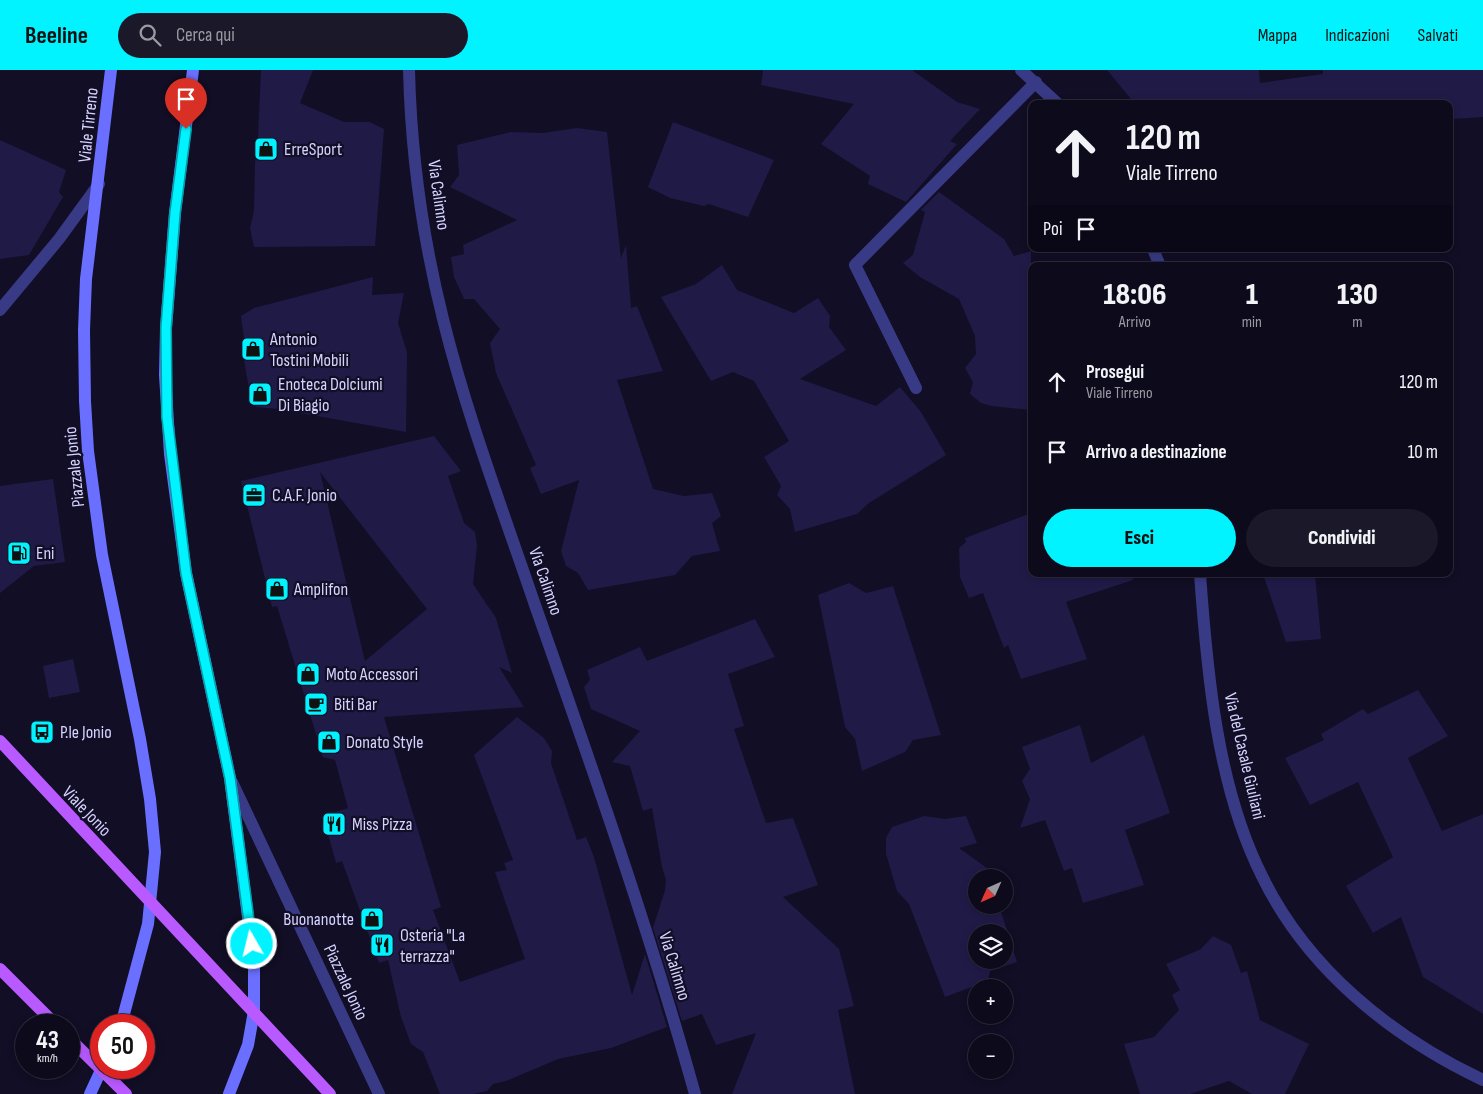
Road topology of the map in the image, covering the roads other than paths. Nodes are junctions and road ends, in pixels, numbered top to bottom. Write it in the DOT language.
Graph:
graph roads {
  1 [pos="111,70"];
  2 [pos="193,70"];
  3 [pos="409,70"];
  4 [pos="1021,70"];
  5 [pos="1036,82"];
  6 [pos="1054,100"];
  7 [pos="99,184"];
  8 [pos="0,310"];
  9 [pos="916,388"];
  10 [pos="1200,577"];
  11 [pos="0,741"];
  12 [pos="230,778"];
  13 [pos="151,902"];
  14 [pos="0,969"];
  15 [pos="254,1012"];
  16 [pos="45,1014"];
  17 [pos="123,1014"];
  18 [pos="80,1049"];
  19 [pos="90,1058"];
  20 [pos="97,1079"];
  21 [pos="111,1079"];
  22 [pos="1483,1080"];
  23 [pos="90,1094"];
  24 [pos="126,1094"];
  25 [pos="229,1094"];
  26 [pos="330,1094"];
  27 [pos="378,1094"];
  28 [pos="695,1094"];
  1 -- 7 [label="main road, Viale Tirreno"];
  2 -- 12 [label="main road, Piazzale Jonio"];
  3 -- 28 [label="street, Via Calimno"];
  4 -- 5 [label="street"];
  5 -- 6 [label="street"];
  5 -- 9 [label="street"];
  7 -- 8 [label="street"];
  7 -- 13 [label="main road, Piazzale Jonio"];
  10 -- 22 [label="street, Via del Casale Giuliani"];
  11 -- 13 [label="main road, Viale Jonio"];
  12 -- 15 [label="main road, Piazzale Jonio"];
  12 -- 27 [label="street, Piazzale Jonio"];
  13 -- 15 [label="main road"];
  13 -- 17 [label="main road, Piazzale Jonio"];
  14 -- 16 [label="main road"];
  15 -- 25 [label="main road, Piazzale Jonio"];
  15 -- 26 [label="main road"];
  18 -- 19 [label="main road"];
  20 -- 23 [label="main road"];
  21 -- 24 [label="main road"];
}
